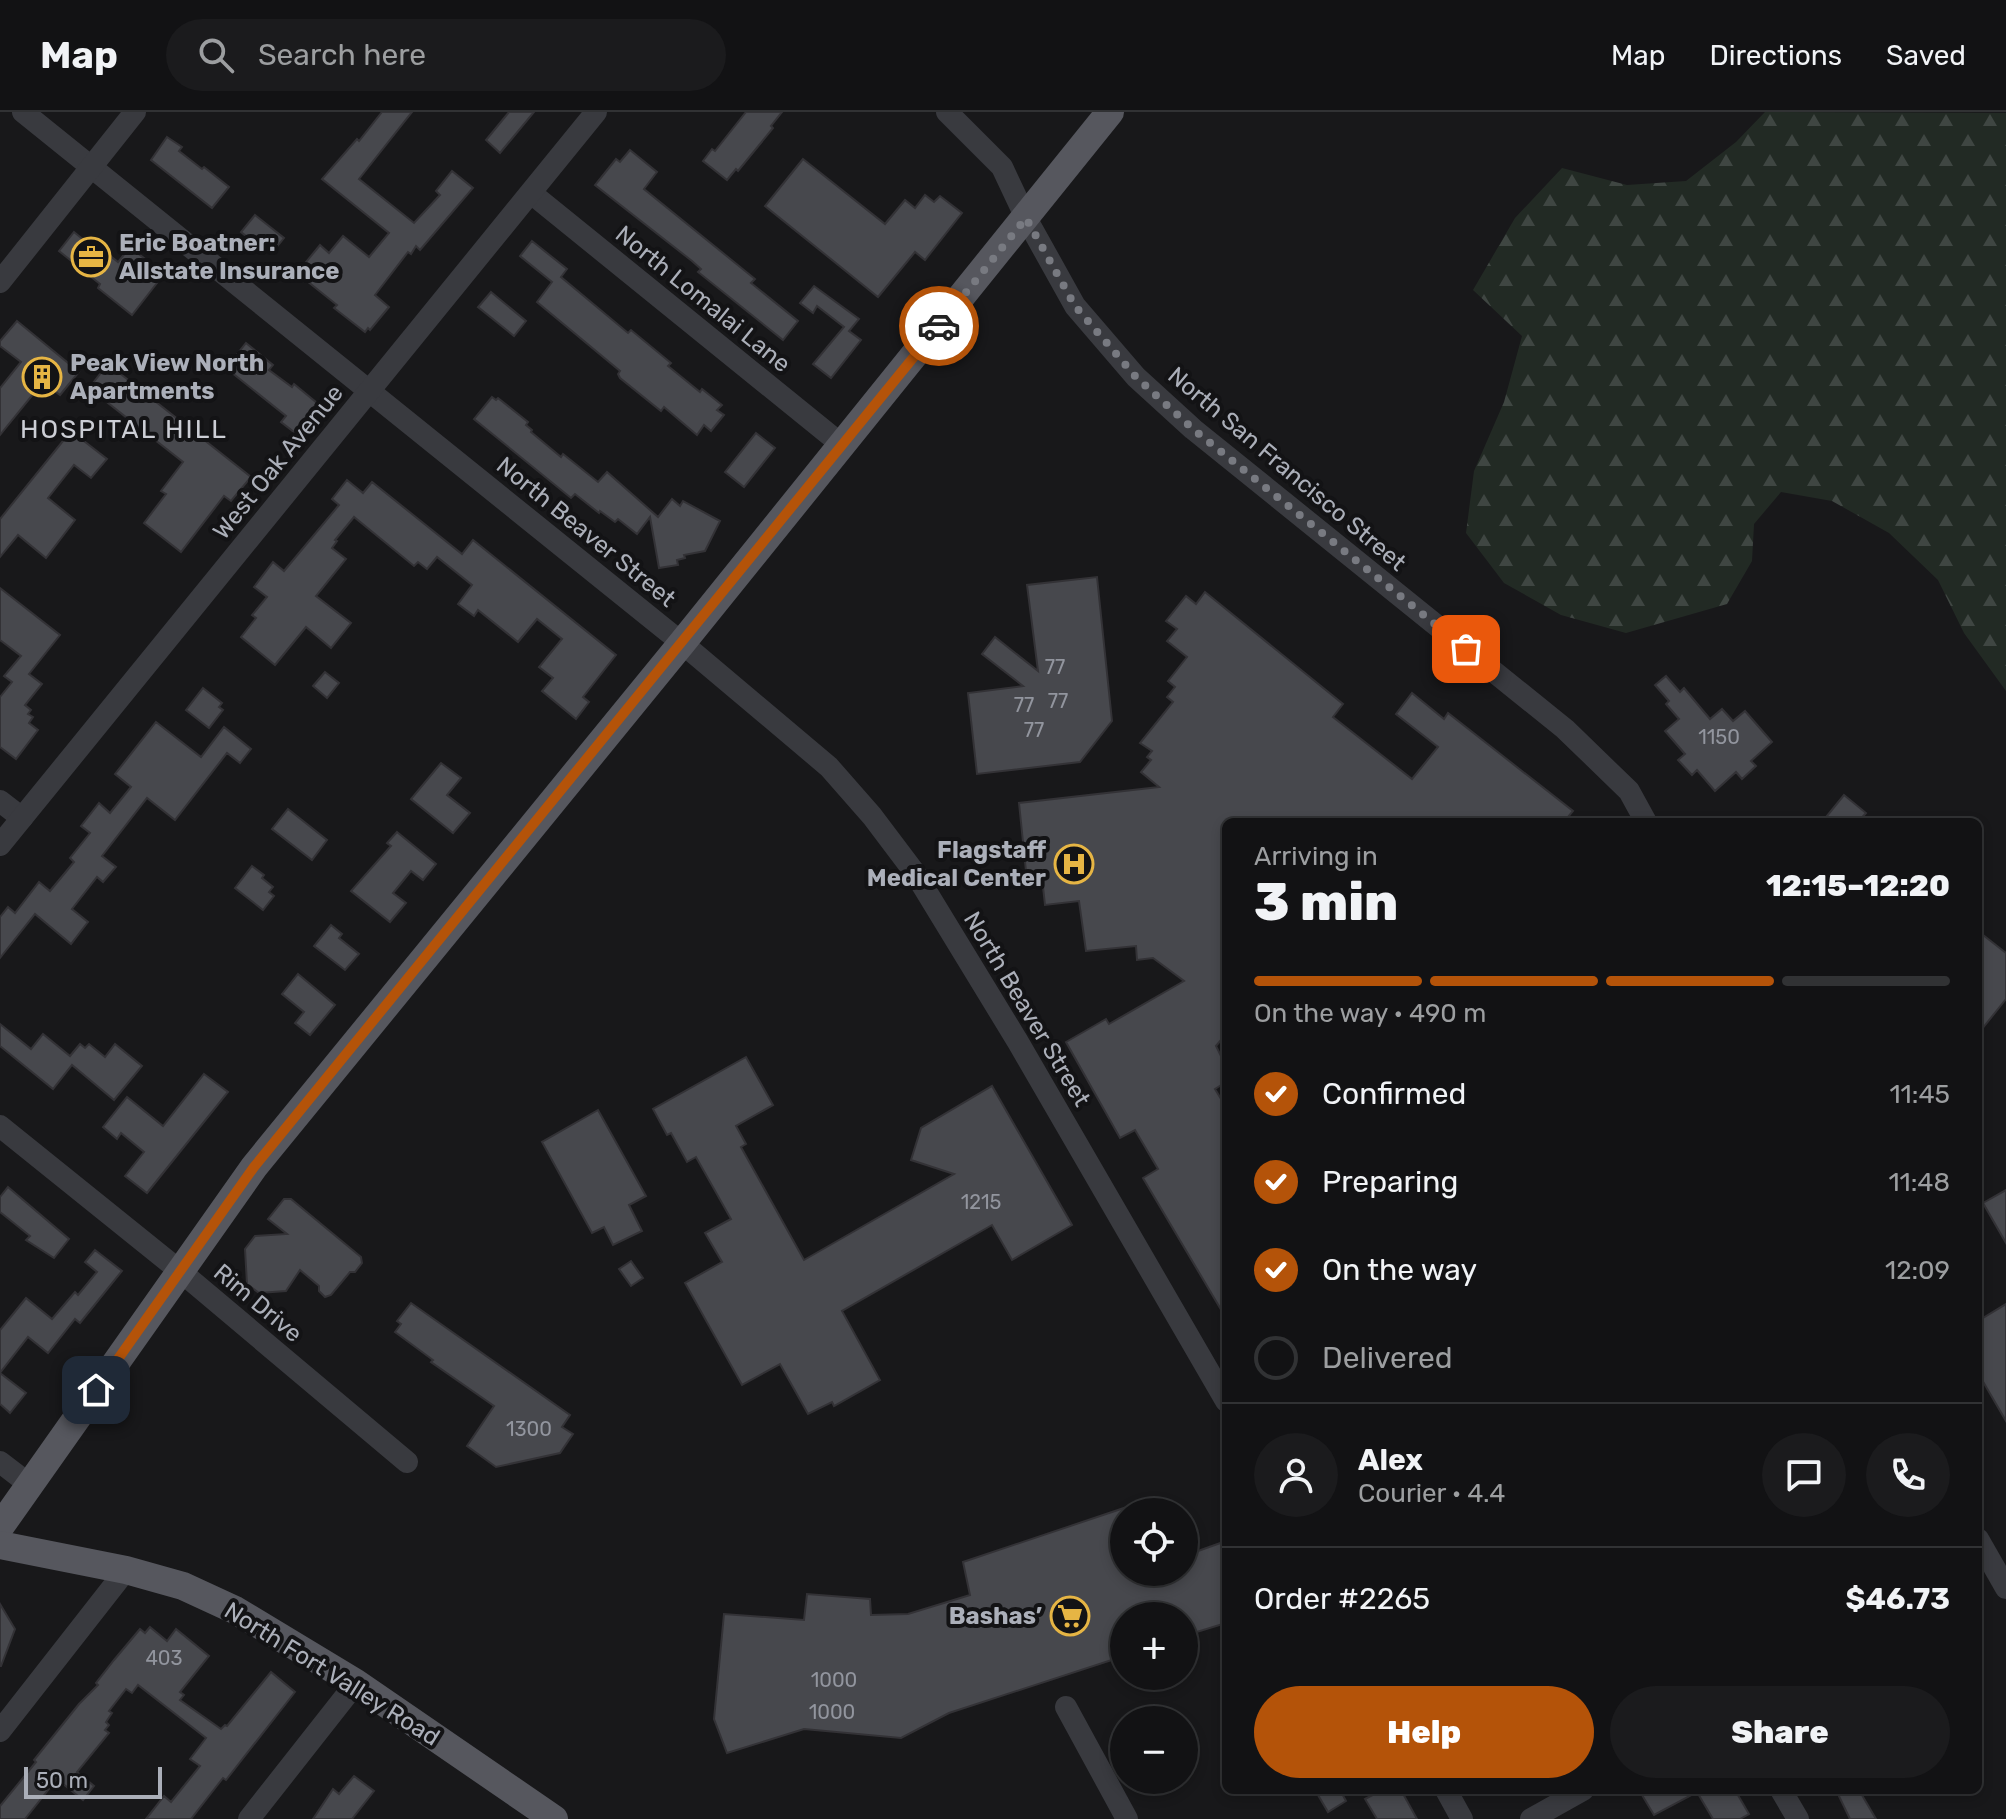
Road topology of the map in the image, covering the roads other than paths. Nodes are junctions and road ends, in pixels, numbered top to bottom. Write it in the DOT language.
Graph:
graph roads {
  1 [pos="23,112"];
  2 [pos="135,112"];
  3 [pos="596,112"];
  4 [pos="947,112"];
  5 [pos="1110,112"];
  6 [pos="93,166"];
  7 [pos="531,193"];
  8 [pos="1026,218"];
  9 [pos="0,282"];
  10 [pos="370,390"];
  11 [pos="842,445"];
  12 [pos="682,643"];
  13 [pos="0,801"];
  14 [pos="22,818"];
  15 [pos="1644,818"];
  16 [pos="0,845"];
  17 [pos="0,1126"];
  18 [pos="180,1271"];
  19 [pos="1222,1394"];
  20 [pos="0,1462"];
  21 [pos="407,1462"];
  22 [pos="30,1485"];
  23 [pos="0,1527"];
  24 [pos="0,1545"];
  25 [pos="1988,1554"];
  26 [pos="126,1570"];
  27 [pos="2006,1588"];
  28 [pos="356,1683"];
  29 [pos="1066,1707"];
  30 [pos="0,1731"];
  31 [pos="1448,1794"];
  32 [pos="1576,1794"];
  33 [pos="1783,1794"];
  34 [pos="249,1819"];
  35 [pos="554,1819"];
  36 [pos="1127,1819"];
  37 [pos="1462,1819"];
  38 [pos="1531,1819"];
  39 [pos="1798,1819"];
  1 -- 6 [label="street, North Beaver Street"];
  2 -- 6 [label="street"];
  3 -- 7 [label="street, West Oak Avenue"];
  4 -- 8 [label="street, North San Francisco Street"];
  5 -- 8 [label="main road"];
  6 -- 9 [label="street"];
  6 -- 10 [label="street, North Beaver Street"];
  7 -- 10 [label="street, West Oak Avenue"];
  7 -- 11 [label="street, North Lomalai Lane"];
  8 -- 11 [label="main road"];
  8 -- 15 [label="street, North San Francisco Street"];
  10 -- 12 [label="street, North Beaver Street"];
  10 -- 14 [label="street, West Oak Avenue"];
  11 -- 12 [label="main road"];
  12 -- 18 [label="main road"];
  12 -- 19 [label="street, North Beaver Street"];
  13 -- 14 [label="street"];
  14 -- 16 [label="street, West Oak Avenue"];
  17 -- 18 [label="street, Rim Drive"];
  18 -- 21 [label="street, Rim Drive"];
  18 -- 22 [label="main road"];
  20 -- 22 [label="street"];
  22 -- 23 [label="main road"];
  24 -- 26 [label="main road, North Fort Valley Road"];
  25 -- 27 [label="street"];
  26 -- 28 [label="main road, North Fort Valley Road"];
  26 -- 30 [label="street"];
  28 -- 34 [label="street"];
  28 -- 35 [label="main road, North Fort Valley Road"];
  29 -- 36 [label="street"];
  31 -- 37 [label="street"];
  32 -- 38 [label="street"];
  33 -- 39 [label="street"];
}
